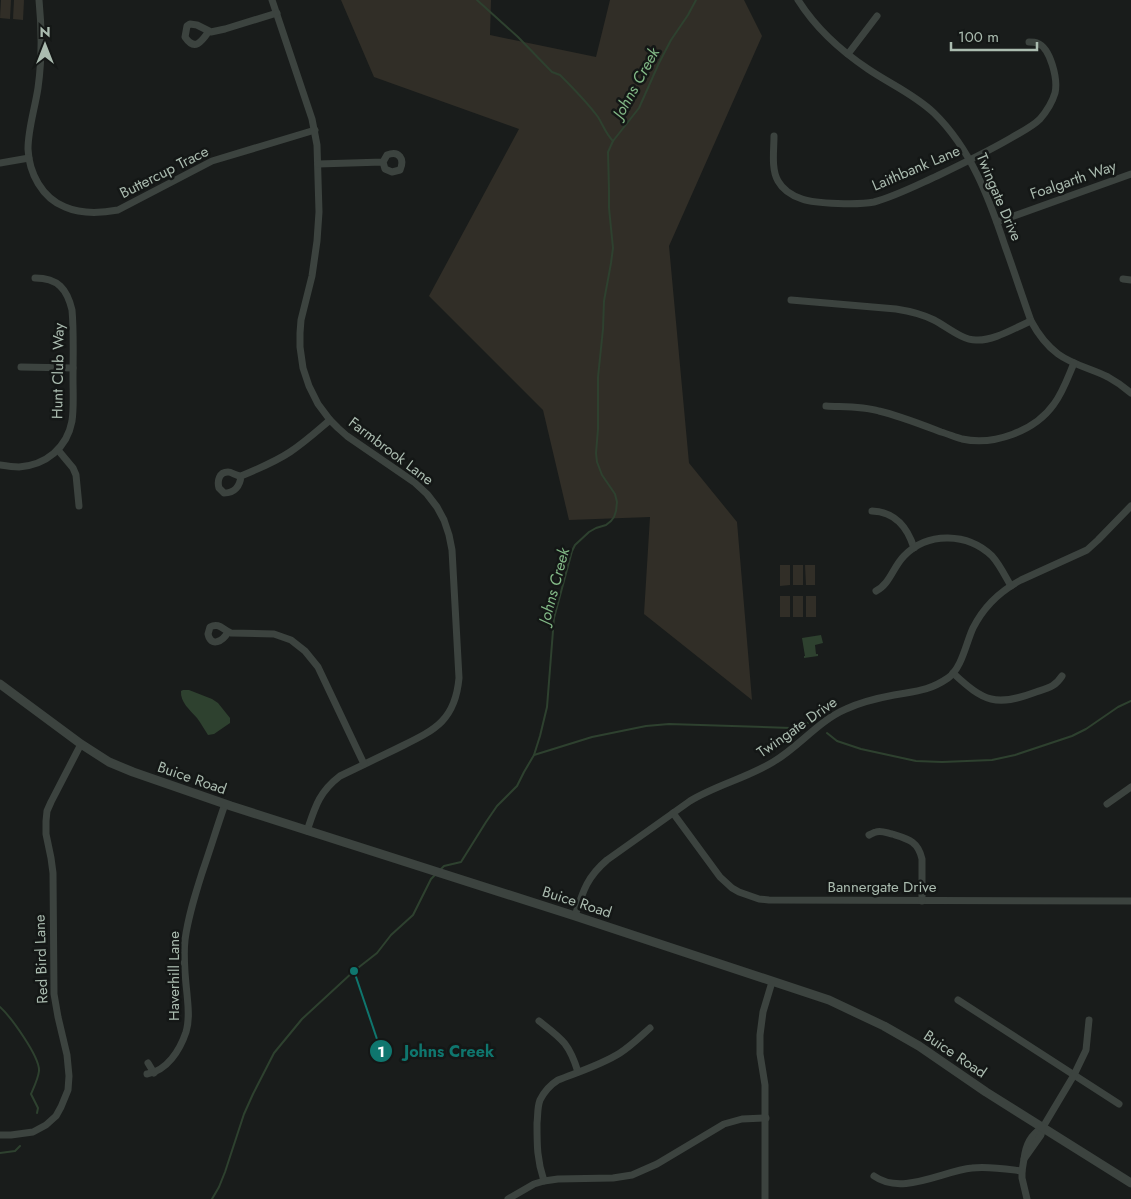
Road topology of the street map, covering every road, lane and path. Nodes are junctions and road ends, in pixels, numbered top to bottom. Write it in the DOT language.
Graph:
graph roads {
  1 [pos="39,0"];
  2 [pos="272,0"];
  3 [pos="798,0"];
  4 [pos="277,13"];
  5 [pos="878,16"];
  6 [pos="209,31"];
  7 [pos="1030,42"];
  8 [pos="848,54"];
  9 [pos="315,130"];
  10 [pos="774,136"];
  11 [pos="29,158"];
  12 [pos="971,160"];
  13 [pos="384,162"];
  14 [pos="0,163"];
  15 [pos="318,164"];
  16 [pos="1131,174"];
  17 [pos="997,222"];
  18 [pos="35,278"];
  19 [pos="791,300"];
  20 [pos="1031,321"];
  21 [pos="1074,363"];
  22 [pos="21,367"];
  23 [pos="73,368"];
  24 [pos="1131,393"];
  25 [pos="826,406"];
  26 [pos="330,420"];
  27 [pos="58,450"];
  28 [pos="0,465"];
  29 [pos="241,476"];
  30 [pos="79,506"];
  31 [pos="1131,506"];
  32 [pos="872,511"];
  33 [pos="914,548"];
  34 [pos="1011,586"];
  35 [pos="876,592"];
  36 [pos="228,632"];
  37 [pos="953,674"];
  38 [pos="1062,676"];
  39 [pos="0,684"];
  40 [pos="81,744"];
  41 [pos="364,764"];
  42 [pos="1128,789"];
  43 [pos="1131,797"];
  44 [pos="225,804"];
  45 [pos="1107,804"];
  46 [pos="673,813"];
  47 [pos="307,831"];
  48 [pos="868,835"];
  49 [pos="922,901"];
  50 [pos="1131,901"];
  51 [pos="575,916"];
  52 [pos="772,982"];
  53 [pos="958,1000"];
  54 [pos="1089,1020"];
  55 [pos="539,1021"];
  56 [pos="650,1028"];
  57 [pos="148,1063"];
  58 [pos="578,1072"];
  59 [pos="1074,1075"];
  60 [pos="1119,1104"];
  61 [pos="766,1118"];
  62 [pos="1043,1127"];
  63 [pos="0,1135"];
  64 [pos="1022,1171"];
  65 [pos="874,1176"];
  66 [pos="544,1181"];
  67 [pos="1131,1183"];
  68 [pos="508,1199"];
  69 [pos="765,1199"];
  70 [pos="1027,1199"];
  1 -- 11 [label="street, Buttercup Trace"];
  2 -- 4 [label="street, Farmbrook Lane"];
  3 -- 8 [label="street, Twingate Drive"];
  4 -- 6 [label="street"];
  4 -- 9 [label="street, Farmbrook Lane"];
  5 -- 8 [label="street"];
  7 -- 12 [label="street, Laithbank Lane"];
  8 -- 12 [label="street, Twingate Drive"];
  9 -- 11 [label="street, Buttercup Trace"];
  9 -- 15 [label="street, Farmbrook Lane"];
  10 -- 12 [label="street, Laithbank Lane"];
  11 -- 14 [label="street"];
  12 -- 17 [label="street, Twingate Drive"];
  13 -- 15 [label="street"];
  15 -- 26 [label="street, Farmbrook Lane"];
  16 -- 17 [label="street, Foalgarth Way"];
  17 -- 20 [label="street, Twingate Drive"];
  18 -- 23 [label="street, Hunt Club Way"];
  19 -- 20 [label="street"];
  20 -- 21 [label="street, Twingate Drive"];
  21 -- 24 [label="street, Twingate Drive"];
  21 -- 25 [label="street"];
  22 -- 23 [label="street"];
  23 -- 27 [label="street, Hunt Club Way"];
  26 -- 29 [label="street"];
  26 -- 41 [label="street, Farmbrook Lane"];
  27 -- 28 [label="street, Hunt Club Way"];
  27 -- 30 [label="street"];
  31 -- 34 [label="street"];
  32 -- 33 [label="street"];
  33 -- 34 [label="street"];
  33 -- 35 [label="street"];
  34 -- 37 [label="street"];
  36 -- 41 [label="street"];
  37 -- 38 [label="street"];
  37 -- 46 [label="street, Twingate Drive"];
  39 -- 40 [label="street, Buice Road"];
  40 -- 44 [label="street, Buice Road"];
  40 -- 63 [label="street, Red Bird Lane"];
  41 -- 47 [label="street, Farmbrook Lane"];
  42 -- 43 [label="street"];
  42 -- 45 [label="street"];
  44 -- 47 [label="street, Buice Road"];
  44 -- 57 [label="street, Haverhill Lane"];
  46 -- 49 [label="street, Bannergate Drive"];
  46 -- 51 [label="street, Twingate Drive"];
  47 -- 51 [label="street, Buice Road"];
  48 -- 49 [label="street"];
  49 -- 50 [label="street, Bannergate Drive"];
  51 -- 52 [label="street, Buice Road"];
  52 -- 61 [label="street"];
  52 -- 62 [label="street, Buice Road"];
  53 -- 59 [label="street"];
  54 -- 59 [label="street"];
  55 -- 58 [label="street"];
  56 -- 58 [label="street"];
  58 -- 66 [label="street"];
  59 -- 60 [label="street"];
  59 -- 62 [label="street"];
  61 -- 66 [label="street"];
  61 -- 69 [label="street"];
  62 -- 64 [label="street"];
  62 -- 67 [label="street, Buice Road"];
  64 -- 65 [label="street"];
  64 -- 70 [label="street"];
  66 -- 68 [label="street"];
}
